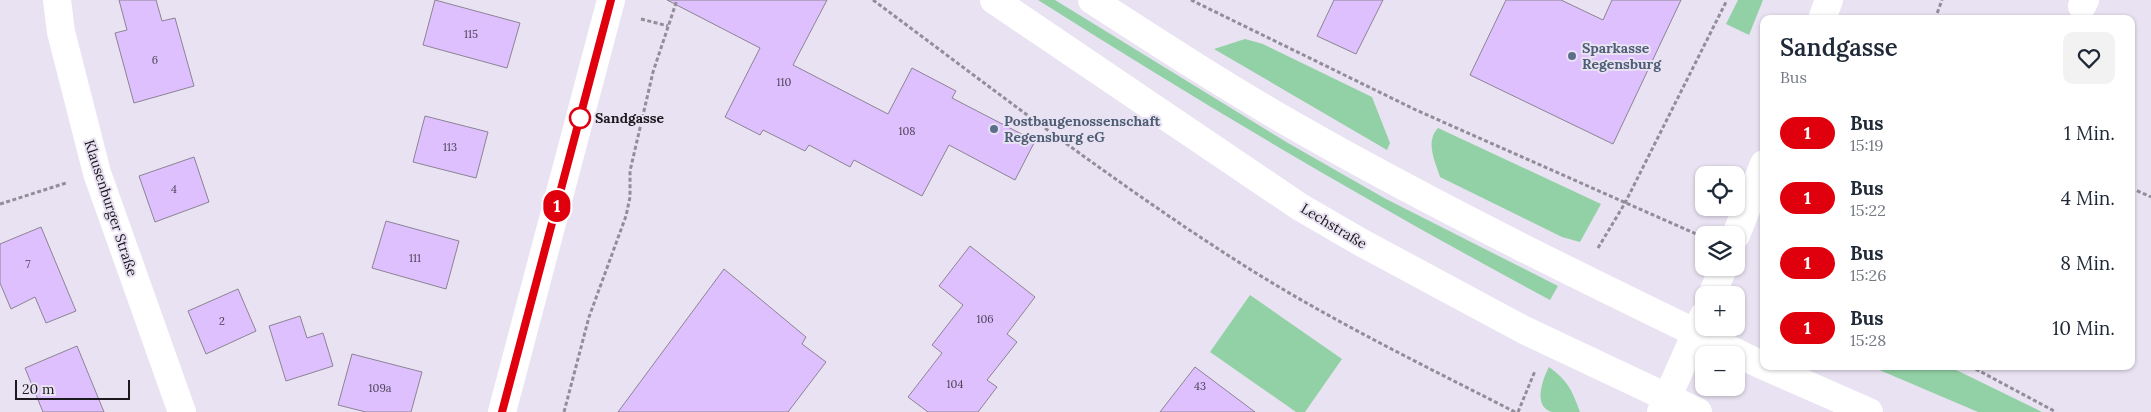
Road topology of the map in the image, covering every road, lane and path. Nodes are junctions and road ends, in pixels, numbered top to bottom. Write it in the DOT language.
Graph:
graph roads {
  1 [pos="57,0"];
  2 [pos="611,0"];
  3 [pos="677,0"];
  4 [pos="873,0"];
  5 [pos="994,0"];
  6 [pos="1092,0"];
  7 [pos="1191,0"];
  8 [pos="1727,0"];
  9 [pos="1829,0"];
  10 [pos="1942,0"];
  11 [pos="1823,15"];
  12 [pos="1936,15"];
  13 [pos="638,18"];
  14 [pos="668,26"];
  15 [pos="97,173"];
  16 [pos="1760,174"];
  17 [pos="2135,190"];
  18 [pos="2151,197"];
  19 [pos="1625,203"];
  20 [pos="0,204"];
  21 [pos="1740,226"];
  22 [pos="1695,233"];
  23 [pos="1582,276"];
  24 [pos="1695,322"];
  25 [pos="1695,335"];
  26 [pos="1718,336"];
  27 [pos="1547,341"];
  28 [pos="1760,363"];
  29 [pos="1773,370"];
  30 [pos="1977,370"];
  31 [pos="1663,405"];
  32 [pos="182,412"];
  33 [pos="502,412"];
  34 [pos="564,412"];
  35 [pos="1517,412"];
  36 [pos="1698,412"];
  37 [pos="1868,412"];
  38 [pos="2056,412"];
  1 -- 15 [label="street, Klausenburger Straße"];
  2 -- 33 [label="street"];
  3 -- 14 [label="path"];
  4 -- 35 [label="path"];
  5 -- 27 [label="street, Lechstraße"];
  6 -- 23 [label="street"];
  7 -- 19 [label="path"];
  8 -- 19 [label="path"];
  9 -- 11 [label="street"];
  10 -- 12 [label="path"];
  13 -- 14 [label="path"];
  14 -- 34 [label="path"];
  15 -- 20 [label="path"];
  15 -- 32 [label="street, Klausenburger Straße"];
  16 -- 21 [label="street"];
  17 -- 18 [label="path"];
  19 -- 22 [label="path"];
  19 -- 23 [label="path"];
  23 -- 24 [label="street"];
  25 -- 31 [label="street"];
  26 -- 28 [label="street"];
  27 -- 31 [label="street, Lechstraße"];
  27 -- 35 [label="path"];
  29 -- 37 [label="street"];
  30 -- 38 [label="path"];
  31 -- 36 [label="street, Lechstraße"];
}
